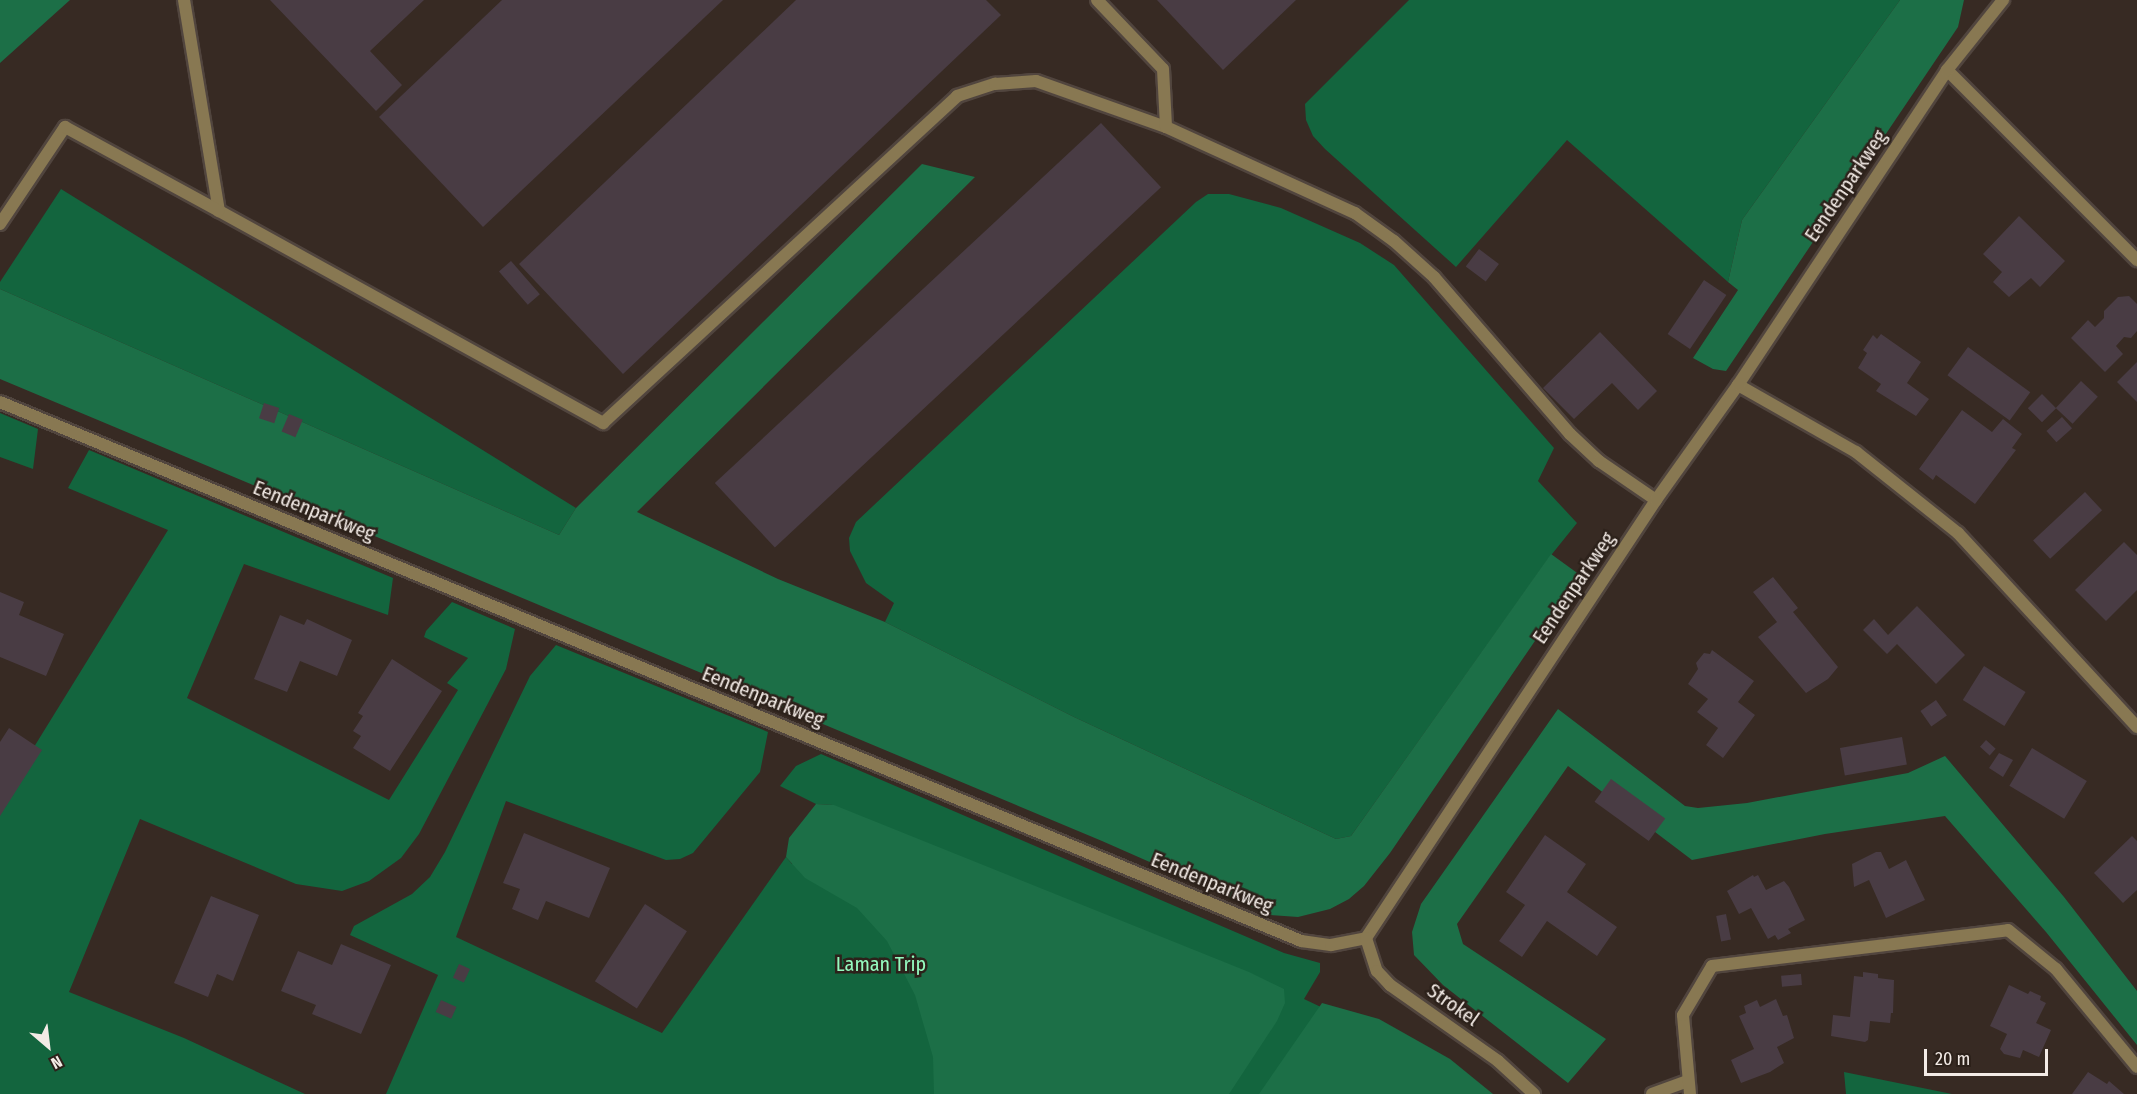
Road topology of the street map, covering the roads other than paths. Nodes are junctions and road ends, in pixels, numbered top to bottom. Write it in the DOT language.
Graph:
graph roads {
  1 [pos="184,0"];
  2 [pos="1097,0"];
  3 [pos="2003,0"];
  4 [pos="1947,70"];
  5 [pos="1166,127"];
  6 [pos="219,211"];
  7 [pos="0,224"];
  8 [pos="2137,260"];
  9 [pos="1738,385"];
  10 [pos="0,402"];
  11 [pos="1656,500"];
  12 [pos="2137,727"];
  13 [pos="1366,938"];
  14 [pos="2137,1067"];
  15 [pos="1688,1081"];
  16 [pos="1534,1094"];
  17 [pos="1652,1094"];
  18 [pos="1690,1094"];
  1 -- 6 [label="street"];
  2 -- 5 [label="street"];
  3 -- 4 [label="street, Eendenparkweg"];
  4 -- 8 [label="street"];
  4 -- 9 [label="street, Eendenparkweg"];
  5 -- 6 [label="street"];
  5 -- 11 [label="street"];
  6 -- 7 [label="street"];
  9 -- 11 [label="street, Eendenparkweg"];
  9 -- 12 [label="street"];
  10 -- 13 [label="street, Eendenparkweg"];
  11 -- 13 [label="street, Eendenparkweg"];
  13 -- 16 [label="street, Strokel"];
  14 -- 15 [label="street"];
  15 -- 17 [label="street"];
  15 -- 18 [label="street"];
}
